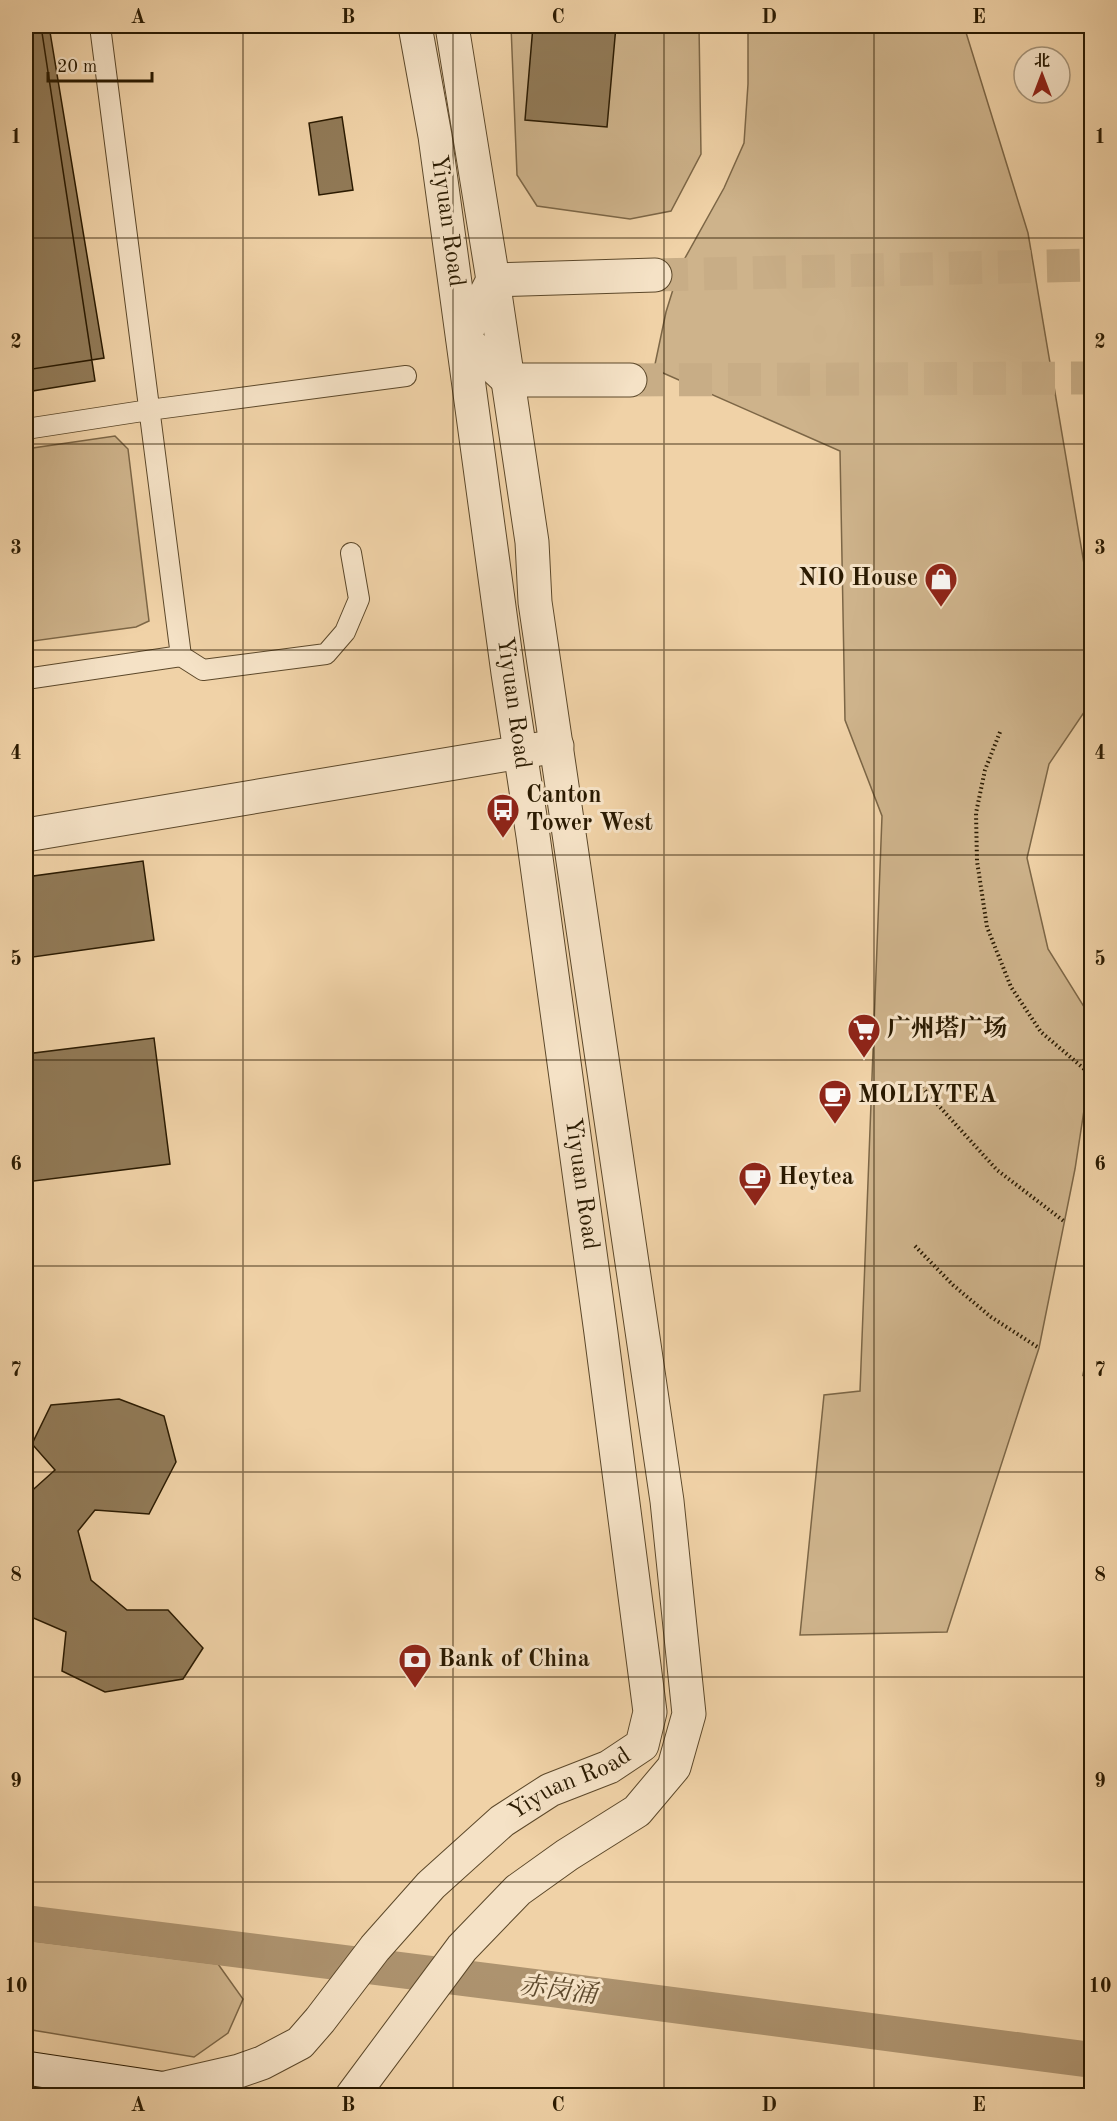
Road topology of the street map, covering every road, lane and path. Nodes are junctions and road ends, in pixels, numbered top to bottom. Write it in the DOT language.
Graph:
graph roads {
  1 [pos="100,26"];
  2 [pos="415,26"];
  3 [pos="452,26"];
  4 [pos="655,275"];
  5 [pos="493,280"];
  6 [pos="464,338"];
  7 [pos="406,376"];
  8 [pos="508,380"];
  9 [pos="630,380"];
  10 [pos="149,410"];
  11 [pos="26,429"];
  12 [pos="351,553"];
  13 [pos="181,656"];
  14 [pos="26,679"];
  15 [pos="1000,732"];
  16 [pos="557,747"];
  17 [pos="520,753"];
  18 [pos="26,835"];
  19 [pos="1089,1074"];
  20 [pos="918,1084"];
  21 [pos="1065,1222"];
  22 [pos="915,1246"];
  23 [pos="1039,1348"];
  24 [pos="26,2068"];
  25 [pos="165,2088"];
  26 [pos="213,2096"];
  27 [pos="352,2096"];
  1 -- 10 [label="lane"];
  2 -- 6 [label="street, Yiyuan Road"];
  3 -- 5 [label="street, Yiyuan Road"];
  4 -- 5 [label="street"];
  5 -- 6 [label="street"];
  5 -- 8 [label="street, Yiyuan Road"];
  6 -- 8 [label="street"];
  6 -- 17 [label="street, Yiyuan Road"];
  7 -- 10 [label="lane"];
  8 -- 9 [label="street"];
  8 -- 16 [label="street, Yiyuan Road"];
  10 -- 11 [label="lane"];
  10 -- 13 [label="lane"];
  12 -- 13 [label="lane"];
  13 -- 14 [label="lane"];
  15 -- 19 [label="path"];
  16 -- 17 [label="street"];
  16 -- 27 [label="street, Yiyuan Road"];
  17 -- 18 [label="street"];
  17 -- 25 [label="street, Yiyuan Road"];
  20 -- 21 [label="path"];
  22 -- 23 [label="path"];
  24 -- 25 [label="street"];
  25 -- 26 [label="street"];
}
